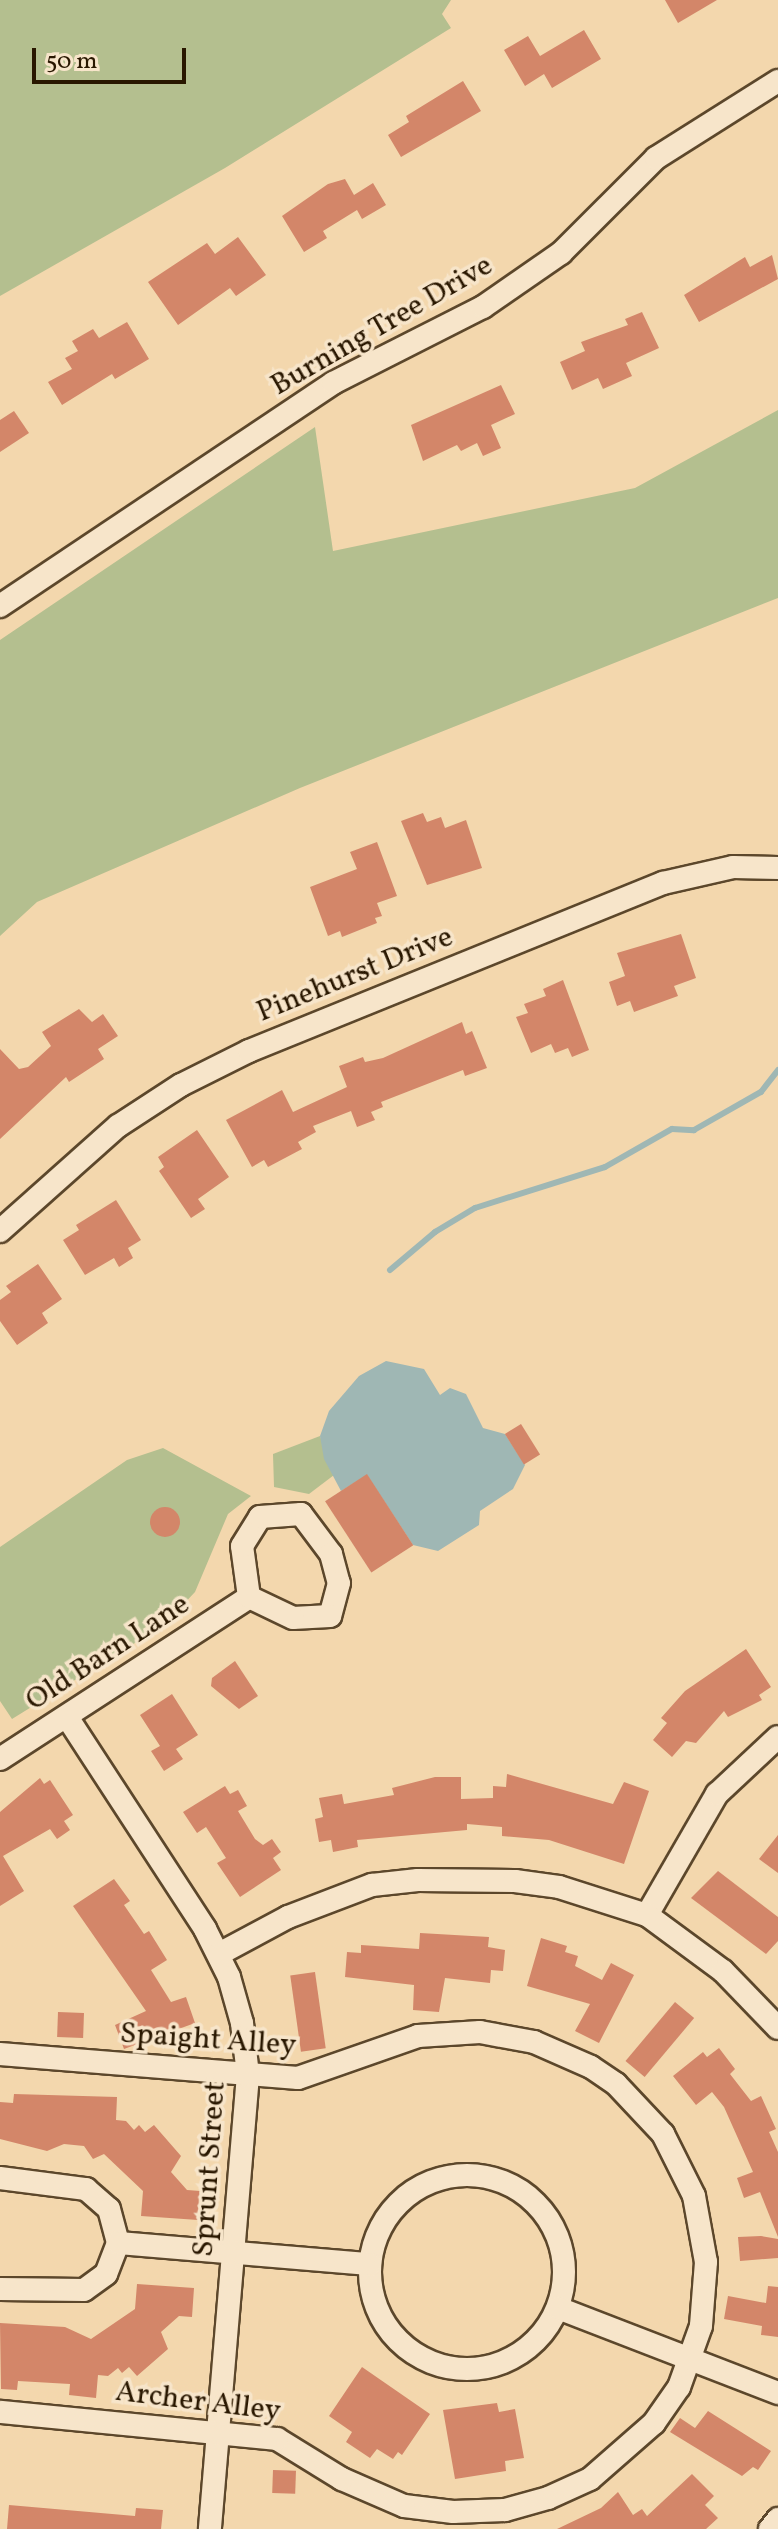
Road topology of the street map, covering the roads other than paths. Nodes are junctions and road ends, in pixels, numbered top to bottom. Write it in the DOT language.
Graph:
graph roads {
  1 [pos="778,81"];
  2 [pos="0,606"];
  3 [pos="778,868"];
  4 [pos="0,1231"];
  5 [pos="249,1597"];
  6 [pos="67,1717"];
  7 [pos="778,1737"];
  8 [pos="0,1759"];
  9 [pos="647,1915"];
  10 [pos="219,1954"];
  11 [pos="778,2028"];
  12 [pos="0,2054"];
  13 [pos="248,2075"];
  14 [pos="0,2178"];
  15 [pos="118,2243"];
  16 [pos="236,2253"];
  17 [pos="370,2264"];
  18 [pos="0,2289"];
  19 [pos="558,2308"];
  20 [pos="690,2359"];
  21 [pos="778,2393"];
  22 [pos="0,2412"];
  23 [pos="219,2431"];
  24 [pos="778,2519"];
  25 [pos="210,2529"];
  26 [pos="770,2529"];
  1 -- 2 [label="street, Burning Tree Drive"];
  3 -- 4 [label="street, Pinehurst Drive"];
  5 -- 5 [label="street"];
  5 -- 6 [label="street, Old Barn Lane"];
  6 -- 8 [label="street, Old Barn Lane"];
  6 -- 10 [label="street, Sprunt Street"];
  7 -- 9 [label="street"];
  9 -- 10 [label="street"];
  9 -- 11 [label="street"];
  10 -- 13 [label="street, Sprunt Street"];
  12 -- 13 [label="street, Spaight Alley"];
  13 -- 16 [label="street, Sprunt Street"];
  13 -- 20 [label="street, Spaight Alley"];
  14 -- 15 [label="street"];
  15 -- 16 [label="street"];
  15 -- 18 [label="street"];
  16 -- 17 [label="street"];
  16 -- 23 [label="street, Sprunt Street"];
  17 -- 19 [label="street"];
  17 -- 19 [label="street"];
  19 -- 20 [label="street"];
  20 -- 21 [label="street"];
  20 -- 23 [label="street, Archer Alley"];
  22 -- 23 [label="street, Archer Alley"];
  23 -- 25 [label="street, Sprunt Street"];
  24 -- 26 [label="street"];
}
